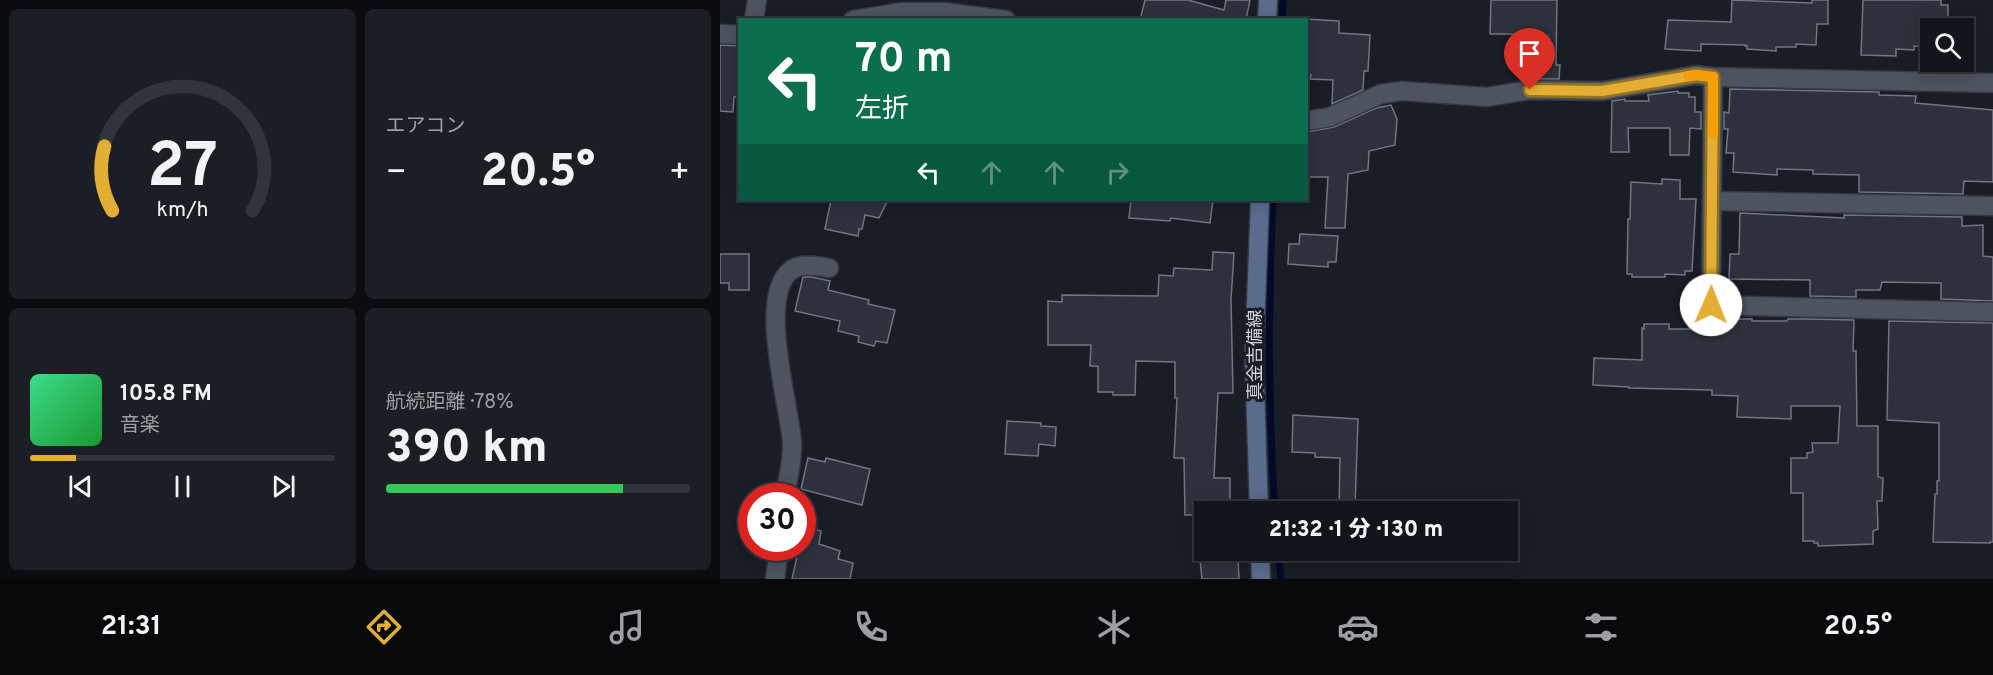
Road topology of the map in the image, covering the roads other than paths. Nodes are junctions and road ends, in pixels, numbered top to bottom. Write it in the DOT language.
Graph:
graph roads {
  1 [pos="757,0"];
  2 [pos="1268,0"];
  3 [pos="754,18"];
  4 [pos="865,18"];
  5 [pos="990,18"];
  6 [pos="1267,18"];
  7 [pos="720,34"];
  8 [pos="738,35"];
  9 [pos="1713,77"];
  10 [pos="1993,83"];
  11 [pos="1308,121"];
  12 [pos="1260,201"];
  13 [pos="1712,201"];
  14 [pos="1993,206"];
  15 [pos="828,268"];
  16 [pos="1993,312"];
  17 [pos="787,483"];
  18 [pos="1259,501"];
  19 [pos="777,561"];
  20 [pos="1260,561"];
  21 [pos="775,579"];
  22 [pos="1261,579"];
  1 -- 3 [label="street"];
  2 -- 6 [label="main road"];
  4 -- 5 [label="street"];
  7 -- 8 [label="street"];
  9 -- 10 [label="street"];
  9 -- 11 [label="street"];
  9 -- 13 [label="street"];
  12 -- 18 [label="main road, 真金吉備線"];
  13 -- 14 [label="street"];
  13 -- 16 [label="street"];
  15 -- 17 [label="street"];
  19 -- 21 [label="street"];
  20 -- 22 [label="main road"];
}
